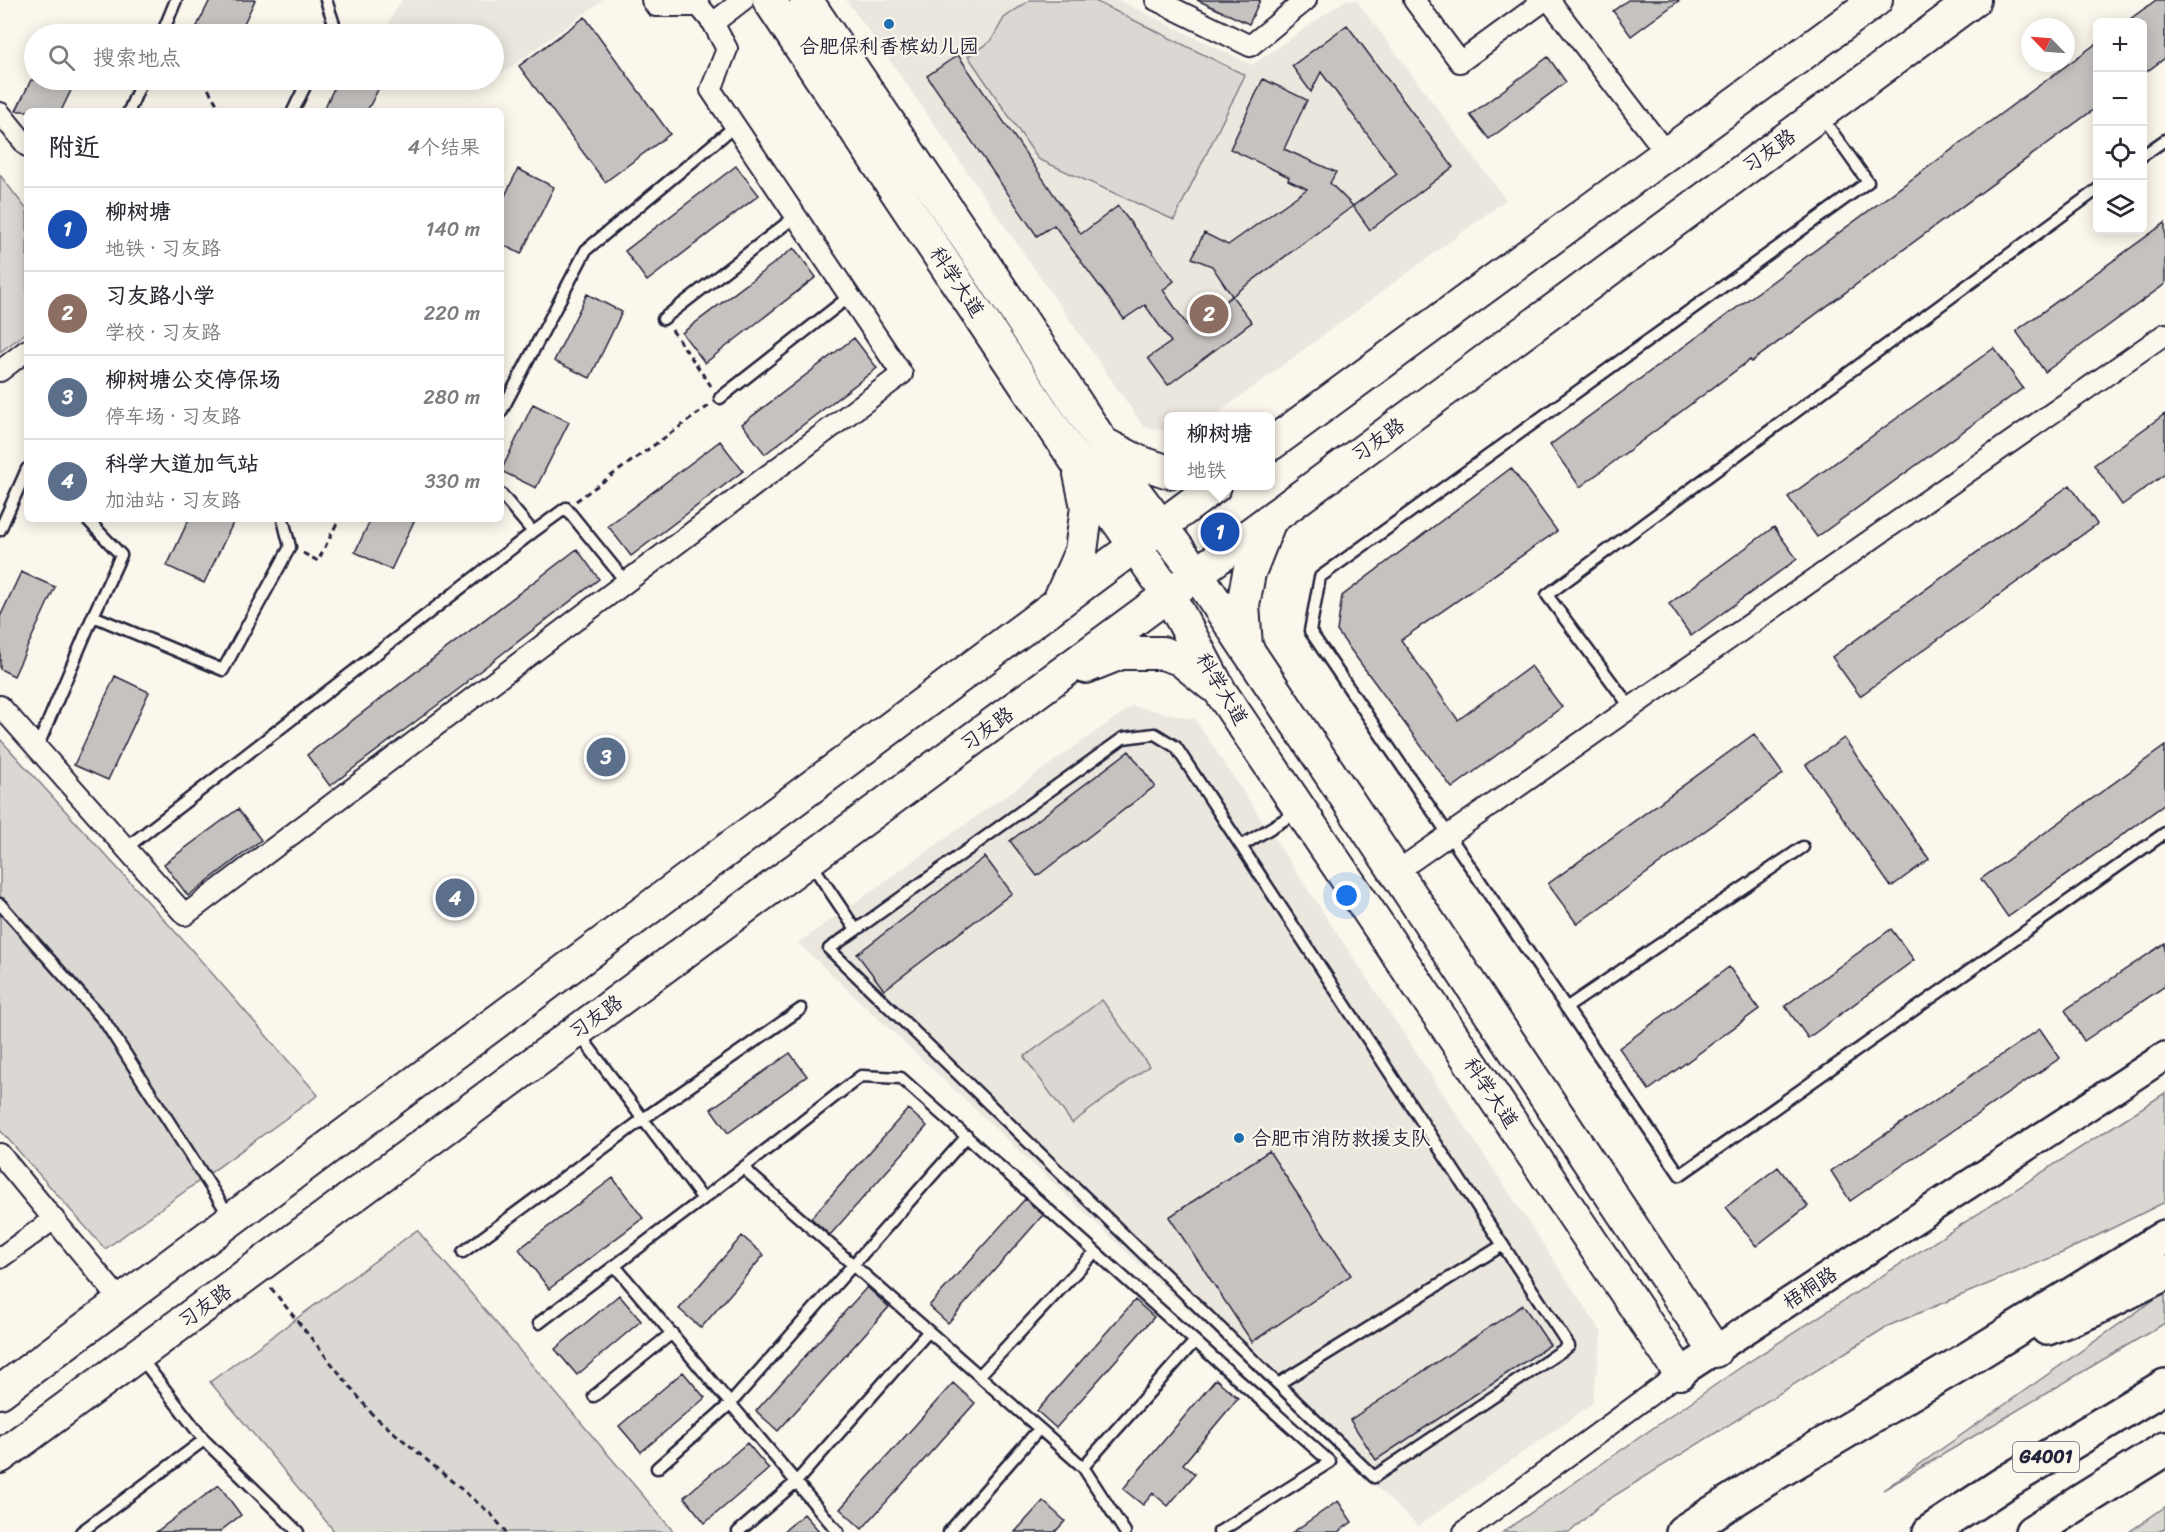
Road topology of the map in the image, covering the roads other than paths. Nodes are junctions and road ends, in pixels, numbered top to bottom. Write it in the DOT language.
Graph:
graph roads {
  1 [pos="176,0"];
  2 [pos="326,0"];
  3 [pos="652,0"];
  4 [pos="743,0"];
  5 [pos="769,0"];
  6 [pos="806,0"];
  7 [pos="1156,0"];
  8 [pos="1306,0"];
  9 [pos="1414,0"];
  10 [pos="1547,0"];
  11 [pos="1876,0"];
  12 [pos="1974,0"];
  13 [pos="713,23"];
  14 [pos="166,24"];
  15 [pos="334,24"];
  16 [pos="138,90"];
  17 [pos="303,90"];
  18 [pos="130,108"];
  19 [pos="294,108"];
  20 [pos="0,113"];
  21 [pos="1820,114"];
  22 [pos="735,126"];
  23 [pos="2165,140"];
  24 [pos="24,142"];
  25 [pos="2147,153"];
  26 [pos="1667,154"];
  27 [pos="2093,192"];
  28 [pos="796,216"];
  29 [pos="850,296"];
  30 [pos="663,319"];
  31 [pos="2165,334"];
  32 [pos="24,353"];
  33 [pos="0,370"];
  34 [pos="720,398"];
  35 [pos="504,406"];
  36 [pos="1275,441"];
  37 [pos="1101,442"];
  38 [pos="1078,464"];
  39 [pos="1164,470"];
  40 [pos="24,476"];
  41 [pos="1209,490"];
  42 [pos="504,498"];
  43 [pos="1270,520"];
  44 [pos="90,522"];
  45 [pos="284,522"];
  46 [pos="1161,525"];
  47 [pos="0,530"];
  48 [pos="533,532"];
  49 [pos="1134,545"];
  50 [pos="1197,574"];
  51 [pos="626,582"];
  52 [pos="1169,594"];
  53 [pos="1059,601"];
  54 [pos="93,616"];
  55 [pos="1246,647"];
  56 [pos="1052,681"];
  57 [pos="1220,691"];
  58 [pos="0,706"];
  59 [pos="1631,708"];
  60 [pos="37,748"];
  61 [pos="1300,810"];
  62 [pos="2165,833"];
  63 [pos="1449,835"];
  64 [pos="1241,846"];
  65 [pos="1803,847"];
  66 [pos="126,848"];
  67 [pos="809,860"];
  68 [pos="1396,872"];
  69 [pos="0,904"];
  70 [pos="856,930"];
  71 [pos="1566,1008"];
  72 [pos="801,1009"];
  73 [pos="577,1031"];
  74 [pos="2165,1056"];
  75 [pos="643,1119"];
  76 [pos="967,1136"];
  77 [pos="0,1154"];
  78 [pos="743,1168"];
  79 [pos="704,1199"];
  80 [pos="54,1219"];
  81 [pos="231,1219"];
  82 [pos="2165,1237"];
  83 [pos="1503,1245"];
  84 [pos="463,1252"];
  85 [pos="1095,1252"];
  86 [pos="0,1258"];
  87 [pos="853,1265"];
  88 [pos="615,1266"];
  89 [pos="2165,1273"];
  90 [pos="121,1301"];
  91 [pos="539,1323"];
  92 [pos="928,1332"];
  93 [pos="672,1333"];
  94 [pos="1195,1341"];
  95 [pos="1715,1351"];
  96 [pos="139,1354"];
  97 [pos="1966,1360"];
  98 [pos="1680,1373"];
  99 [pos="979,1376"];
  100 [pos="1278,1384"];
  101 [pos="2165,1386"];
  102 [pos="0,1392"];
  103 [pos="594,1396"];
  104 [pos="730,1404"];
  105 [pos="1039,1429"];
  106 [pos="204,1440"];
  107 [pos="2165,1449"];
  108 [pos="0,1457"];
  109 [pos="2165,1462"];
  110 [pos="1083,1467"];
  111 [pos="657,1468"];
  112 [pos="796,1482"];
  113 [pos="1959,1513"];
  114 [pos="81,1532"];
  115 [pos="298,1532"];
  116 [pos="738,1532"];
  117 [pos="838,1532"];
  118 [pos="949,1532"];
  119 [pos="1125,1532"];
  120 [pos="1219,1532"];
  121 [pos="1464,1532"];
  122 [pos="1683,1532"];
  123 [pos="1922,1532"];
  124 [pos="1930,1532"];
  125 [pos="2032,1532"];
  126 [pos="2075,1532"];
  1 -- 14 [label="lane"];
  2 -- 15 [label="lane"];
  3 -- 13 [label="street"];
  4 -- 13 [label="street"];
  5 -- 38 [label="main road, 科学大道"];
  6 -- 37 [label="main road, 科学大道"];
  7 -- 8 [label="street"];
  9 -- 10 [label="street"];
  10 -- 26 [label="street"];
  11 -- 26 [label="main road"];
  12 -- 21 [label="main road, 习友路"];
  13 -- 22 [label="street"];
  16 -- 18 [label="lane"];
  17 -- 19 [label="lane"];
  20 -- 24 [label="street"];
  21 -- 43 [label="main road, 习友路"];
  21 -- 63 [label="lane"];
  22 -- 28 [label="street"];
  22 -- 35 [label="lane"];
  23 -- 25 [label="lane"];
  26 -- 36 [label="main road"];
  27 -- 59 [label="lane"];
  28 -- 29 [label="street"];
  28 -- 30 [label="lane"];
  29 -- 34 [label="lane"];
  29 -- 51 [label="street"];
  31 -- 59 [label="street"];
  32 -- 33 [label="street"];
  37 -- 39 [label="main road"];
  37 -- 46 [label="main road, 科学大道"];
  38 -- 49 [label="main road, 科学大道"];
  38 -- 53 [label="main road"];
  40 -- 47 [label="lane"];
  41 -- 46 [label="main road"];
  42 -- 48 [label="lane"];
  43 -- 50 [label="main road, 习友路"];
  43 -- 55 [label="main road"];
  44 -- 54 [label="lane"];
  45 -- 54 [label="lane"];
  46 -- 49 [label="main road"];
  46 -- 50 [label="main road, 科学大道"];
  48 -- 51 [label="lane"];
  48 -- 66 [label="lane"];
  49 -- 52 [label="main road, 科学大道"];
  49 -- 53 [label="main road"];
  50 -- 52 [label="main road, 习友路"];
  50 -- 55 [label="main road, 科学大道"];
  51 -- 66 [label="street"];
  52 -- 56 [label="main road, 习友路"];
  52 -- 57 [label="main road, 科学大道"];
  53 -- 81 [label="main road"];
  54 -- 60 [label="lane"];
  55 -- 68 [label="main road, 科学大道"];
  56 -- 57 [label="main road"];
  56 -- 67 [label="main road, 习友路"];
  57 -- 61 [label="main road, 科学大道"];
  58 -- 60 [label="street"];
  59 -- 63 [label="street"];
  60 -- 66 [label="street"];
  61 -- 64 [label="lane"];
  61 -- 98 [label="main road, 科学大道"];
  62 -- 71 [label="lane"];
  63 -- 68 [label="street"];
  63 -- 71 [label="lane"];
  64 -- 70 [label="lane"];
  64 -- 83 [label="lane"];
  65 -- 71 [label="lane"];
  67 -- 70 [label="lane"];
  67 -- 73 [label="main road, 习友路"];
  68 -- 95 [label="main road, 科学大道"];
  69 -- 81 [label="lane"];
  70 -- 100 [label="lane"];
  72 -- 75 [label="lane"];
  73 -- 75 [label="lane"];
  73 -- 96 [label="main road, 习友路"];
  74 -- 95 [label="street, 梧桐路"];
  75 -- 79 [label="lane"];
  75 -- 84 [label="lane"];
  76 -- 78 [label="lane"];
  76 -- 85 [label="lane"];
  76 -- 87 [label="lane"];
  77 -- 80 [label="street"];
  78 -- 79 [label="lane"];
  78 -- 87 [label="lane"];
  79 -- 88 [label="lane"];
  80 -- 86 [label="street"];
  80 -- 90 [label="street"];
  81 -- 90 [label="main road"];
  82 -- 97 [label="highway"];
  83 -- 100 [label="lane"];
  83 -- 100 [label="lane"];
  85 -- 94 [label="lane"];
  85 -- 99 [label="lane"];
  87 -- 92 [label="lane"];
  87 -- 104 [label="lane"];
  88 -- 91 [label="lane"];
  88 -- 93 [label="lane"];
  89 -- 97 [label="highway"];
  90 -- 102 [label="main road"];
  92 -- 99 [label="lane"];
  92 -- 112 [label="lane"];
  93 -- 103 [label="lane"];
  93 -- 104 [label="lane"];
  94 -- 110 [label="lane"];
  94 -- 120 [label="lane"];
  95 -- 98 [label="street, 梧桐路"];
  96 -- 106 [label="lane"];
  96 -- 108 [label="main road, 习友路"];
  97 -- 122 [label="highway"];
  98 -- 121 [label="street, 梧桐路"];
  99 -- 105 [label="lane"];
  101 -- 113 [label="highway, G4001"];
  104 -- 111 [label="lane"];
  104 -- 112 [label="lane"];
  105 -- 110 [label="lane"];
  105 -- 118 [label="lane"];
  106 -- 114 [label="lane"];
  106 -- 115 [label="lane"];
  107 -- 125 [label="highway, G4001"];
  109 -- 126 [label="highway"];
  110 -- 119 [label="lane"];
  112 -- 116 [label="lane"];
  112 -- 117 [label="lane"];
  113 -- 123 [label="highway"];
  113 -- 124 [label="highway, G4001"];
}
